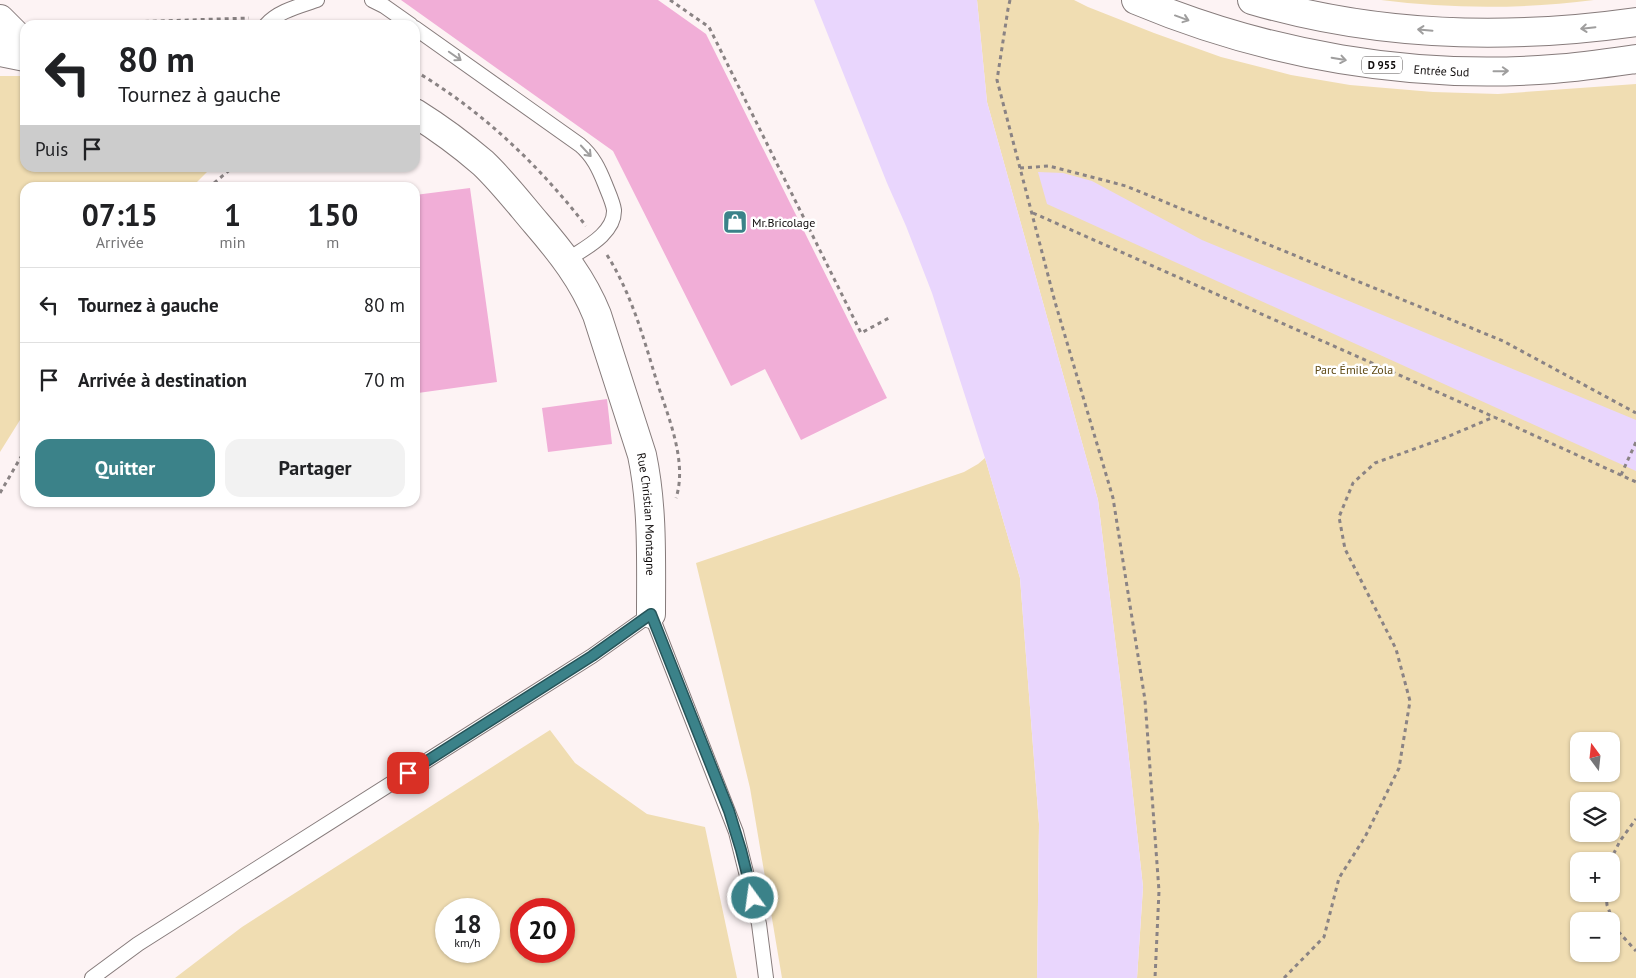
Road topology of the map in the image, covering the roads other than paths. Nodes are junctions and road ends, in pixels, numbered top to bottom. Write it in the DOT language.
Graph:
graph roads {
  1 [pos="317,0"];
  2 [pos="372,0"];
  3 [pos="1136,0"];
  4 [pos="1252,0"];
  5 [pos="0,19"];
  6 [pos="271,20"];
  7 [pos="404,20"];
  8 [pos="1636,22"];
  9 [pos="420,32"];
  10 [pos="20,38"];
  11 [pos="0,52"];
  12 [pos="20,56"];
  13 [pos="1636,59"];
  14 [pos="420,116"];
  15 [pos="567,260"];
  16 [pos="651,614"];
  17 [pos="92,978"];
  18 [pos="766,978"];
  1 -- 6 [label="lane"];
  2 -- 7 [label="lane"];
  3 -- 13 [label="main road, Entrée Sud / D 955, one-way"];
  8 -- 4 [label="main road, one-way"];
  5 -- 10 [label="main road"];
  9 -- 15 [label="lane, one-way"];
  11 -- 12 [label="main road"];
  14 -- 15 [label="main road, Rue Christian Montagne"];
  15 -- 16 [label="main road, Rue Christian Montagne"];
  16 -- 17 [label="lane"];
  16 -- 18 [label="lane, Rue Christian Montagne"];
}
